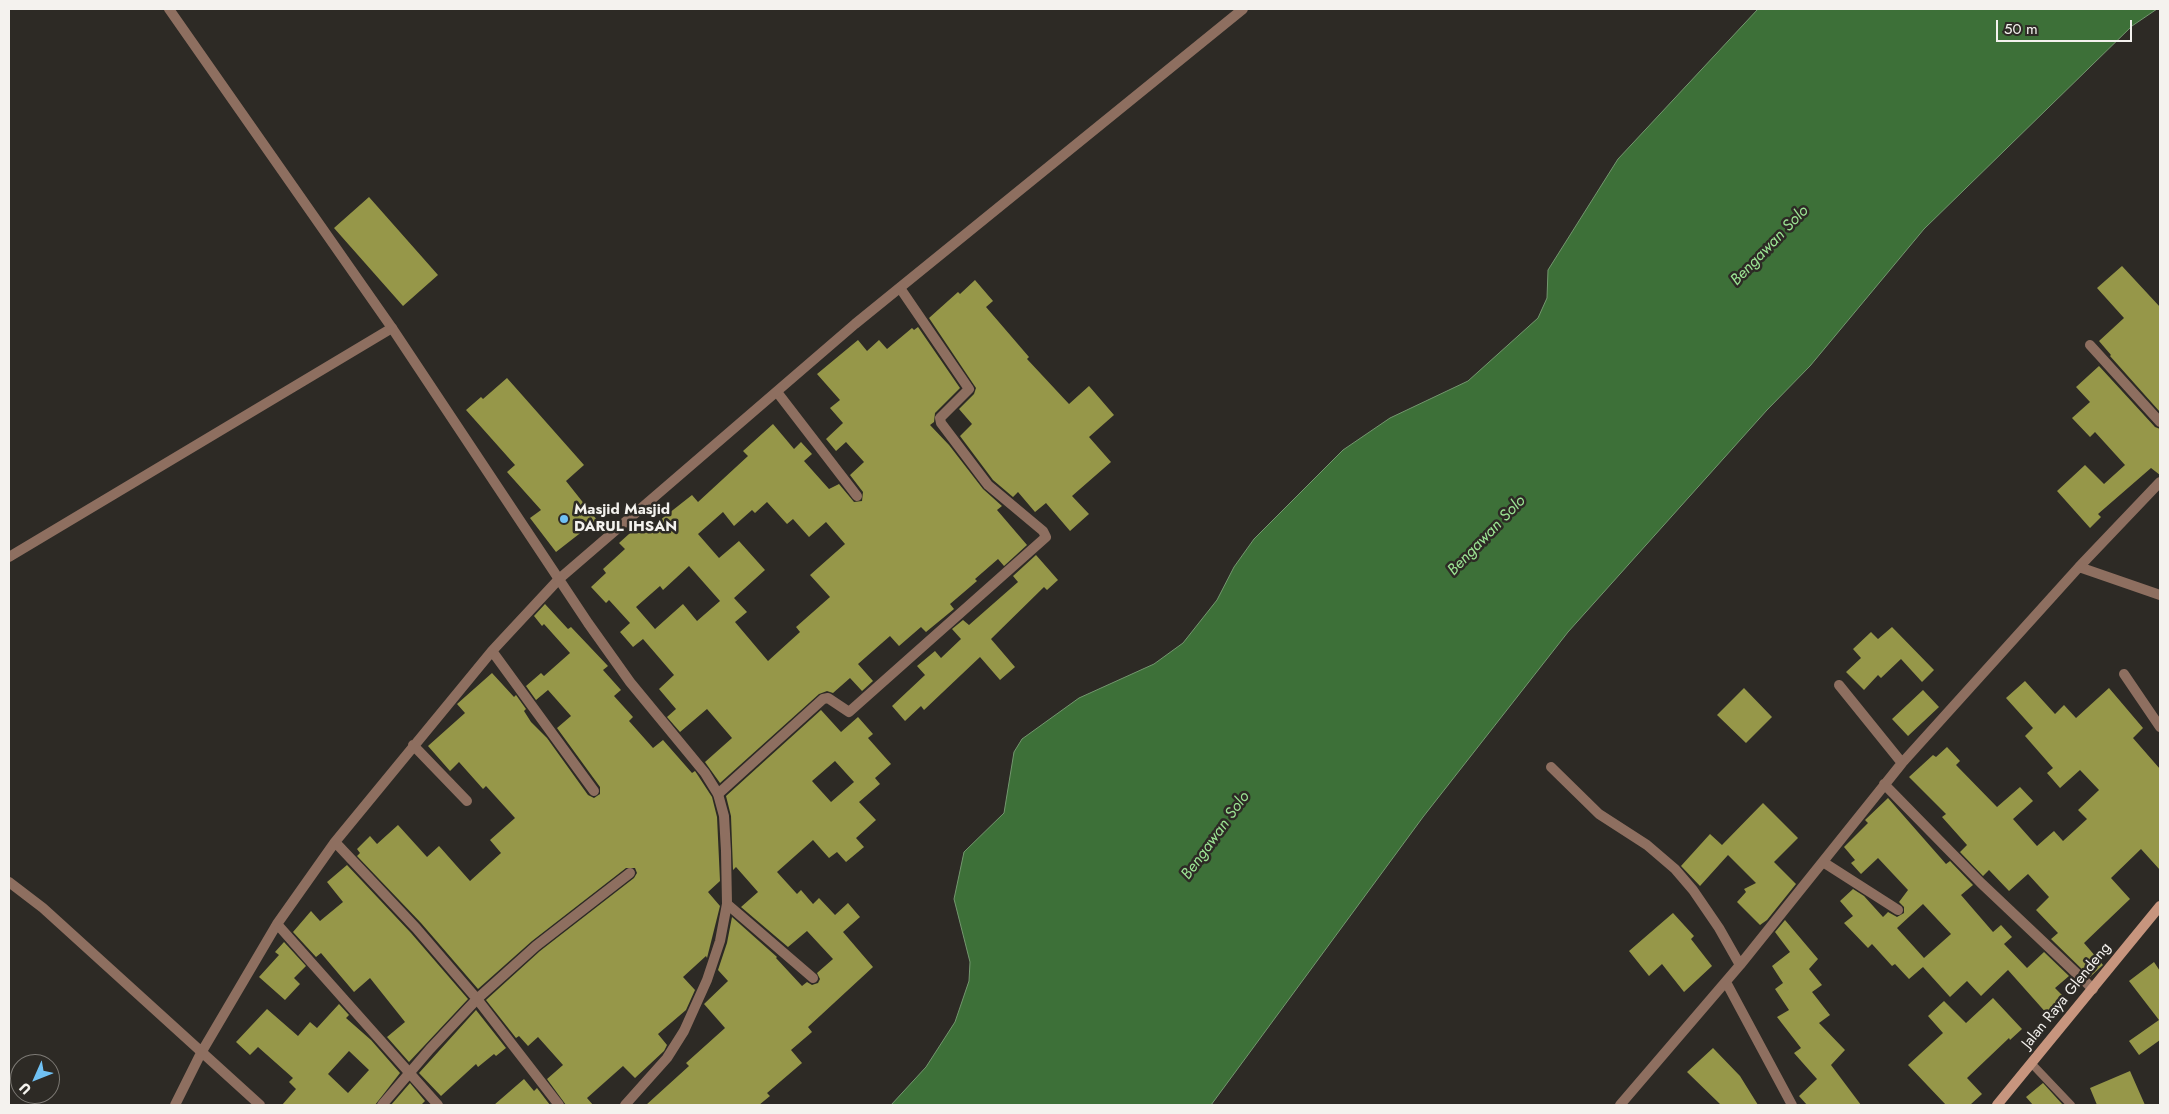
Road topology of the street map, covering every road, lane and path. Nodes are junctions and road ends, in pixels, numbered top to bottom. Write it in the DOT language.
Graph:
graph roads {
  1 [pos="169,9"];
  2 [pos="1243,9"];
  3 [pos="900,288"];
  4 [pos="392,328"];
  5 [pos="2090,345"];
  6 [pos="777,392"];
  7 [pos="2160,422"];
  8 [pos="2160,482"];
  9 [pos="857,496"];
  10 [pos="9,558"];
  11 [pos="2079,567"];
  12 [pos="559,579"];
  13 [pos="2160,595"];
  14 [pos="492,651"];
  15 [pos="2124,674"];
  16 [pos="1839,685"];
  17 [pos="2160,727"];
  18 [pos="413,744"];
  19 [pos="1902,764"];
  20 [pos="1551,767"];
  21 [pos="1884,784"];
  22 [pos="594,791"];
  23 [pos="718,794"];
  24 [pos="467,801"];
  25 [pos="335,842"];
  26 [pos="1823,862"];
  27 [pos="630,873"];
  28 [pos="9,882"];
  29 [pos="727,904"];
  30 [pos="2160,906"];
  31 [pos="1898,910"];
  32 [pos="277,924"];
  33 [pos="1740,965"];
  34 [pos="813,978"];
  35 [pos="1726,982"];
  36 [pos="2093,989"];
  37 [pos="477,999"];
  38 [pos="201,1053"];
  39 [pos="2032,1064"];
  40 [pos="410,1074"];
  41 [pos="175,1105"];
  42 [pos="260,1105"];
  43 [pos="382,1105"];
  44 [pos="438,1105"];
  45 [pos="559,1105"];
  46 [pos="625,1105"];
  47 [pos="1620,1105"];
  48 [pos="1792,1105"];
  49 [pos="1997,1105"];
  50 [pos="2071,1105"];
  1 -- 4 [label="street"];
  2 -- 3 [label="street"];
  3 -- 6 [label="street"];
  3 -- 23 [label="street"];
  4 -- 10 [label="street"];
  4 -- 12 [label="street"];
  5 -- 7 [label="street"];
  6 -- 9 [label="street"];
  6 -- 12 [label="street"];
  8 -- 11 [label="street"];
  11 -- 13 [label="street"];
  11 -- 19 [label="street"];
  12 -- 14 [label="street"];
  12 -- 23 [label="street"];
  14 -- 18 [label="street"];
  14 -- 22 [label="street"];
  15 -- 17 [label="street"];
  16 -- 19 [label="street"];
  18 -- 24 [label="street"];
  18 -- 25 [label="street"];
  19 -- 21 [label="street"];
  20 -- 33 [label="street"];
  21 -- 26 [label="street"];
  21 -- 36 [label="street"];
  23 -- 29 [label="street"];
  25 -- 32 [label="street"];
  25 -- 37 [label="street"];
  26 -- 31 [label="street"];
  26 -- 33 [label="street"];
  27 -- 37 [label="street"];
  28 -- 38 [label="street"];
  29 -- 34 [label="street"];
  29 -- 46 [label="street"];
  30 -- 36 [label="main road, Jalan Raya Glendeng"];
  32 -- 38 [label="street"];
  32 -- 40 [label="street"];
  33 -- 35 [label="street"];
  35 -- 47 [label="street"];
  35 -- 48 [label="street"];
  36 -- 39 [label="main road, Jalan Raya Glendeng"];
  37 -- 40 [label="street"];
  37 -- 45 [label="street"];
  38 -- 41 [label="street"];
  38 -- 42 [label="street"];
  39 -- 49 [label="main road, Jalan Raya Glendeng"];
  39 -- 50 [label="lane"];
  40 -- 43 [label="street"];
  40 -- 44 [label="street"];
}
